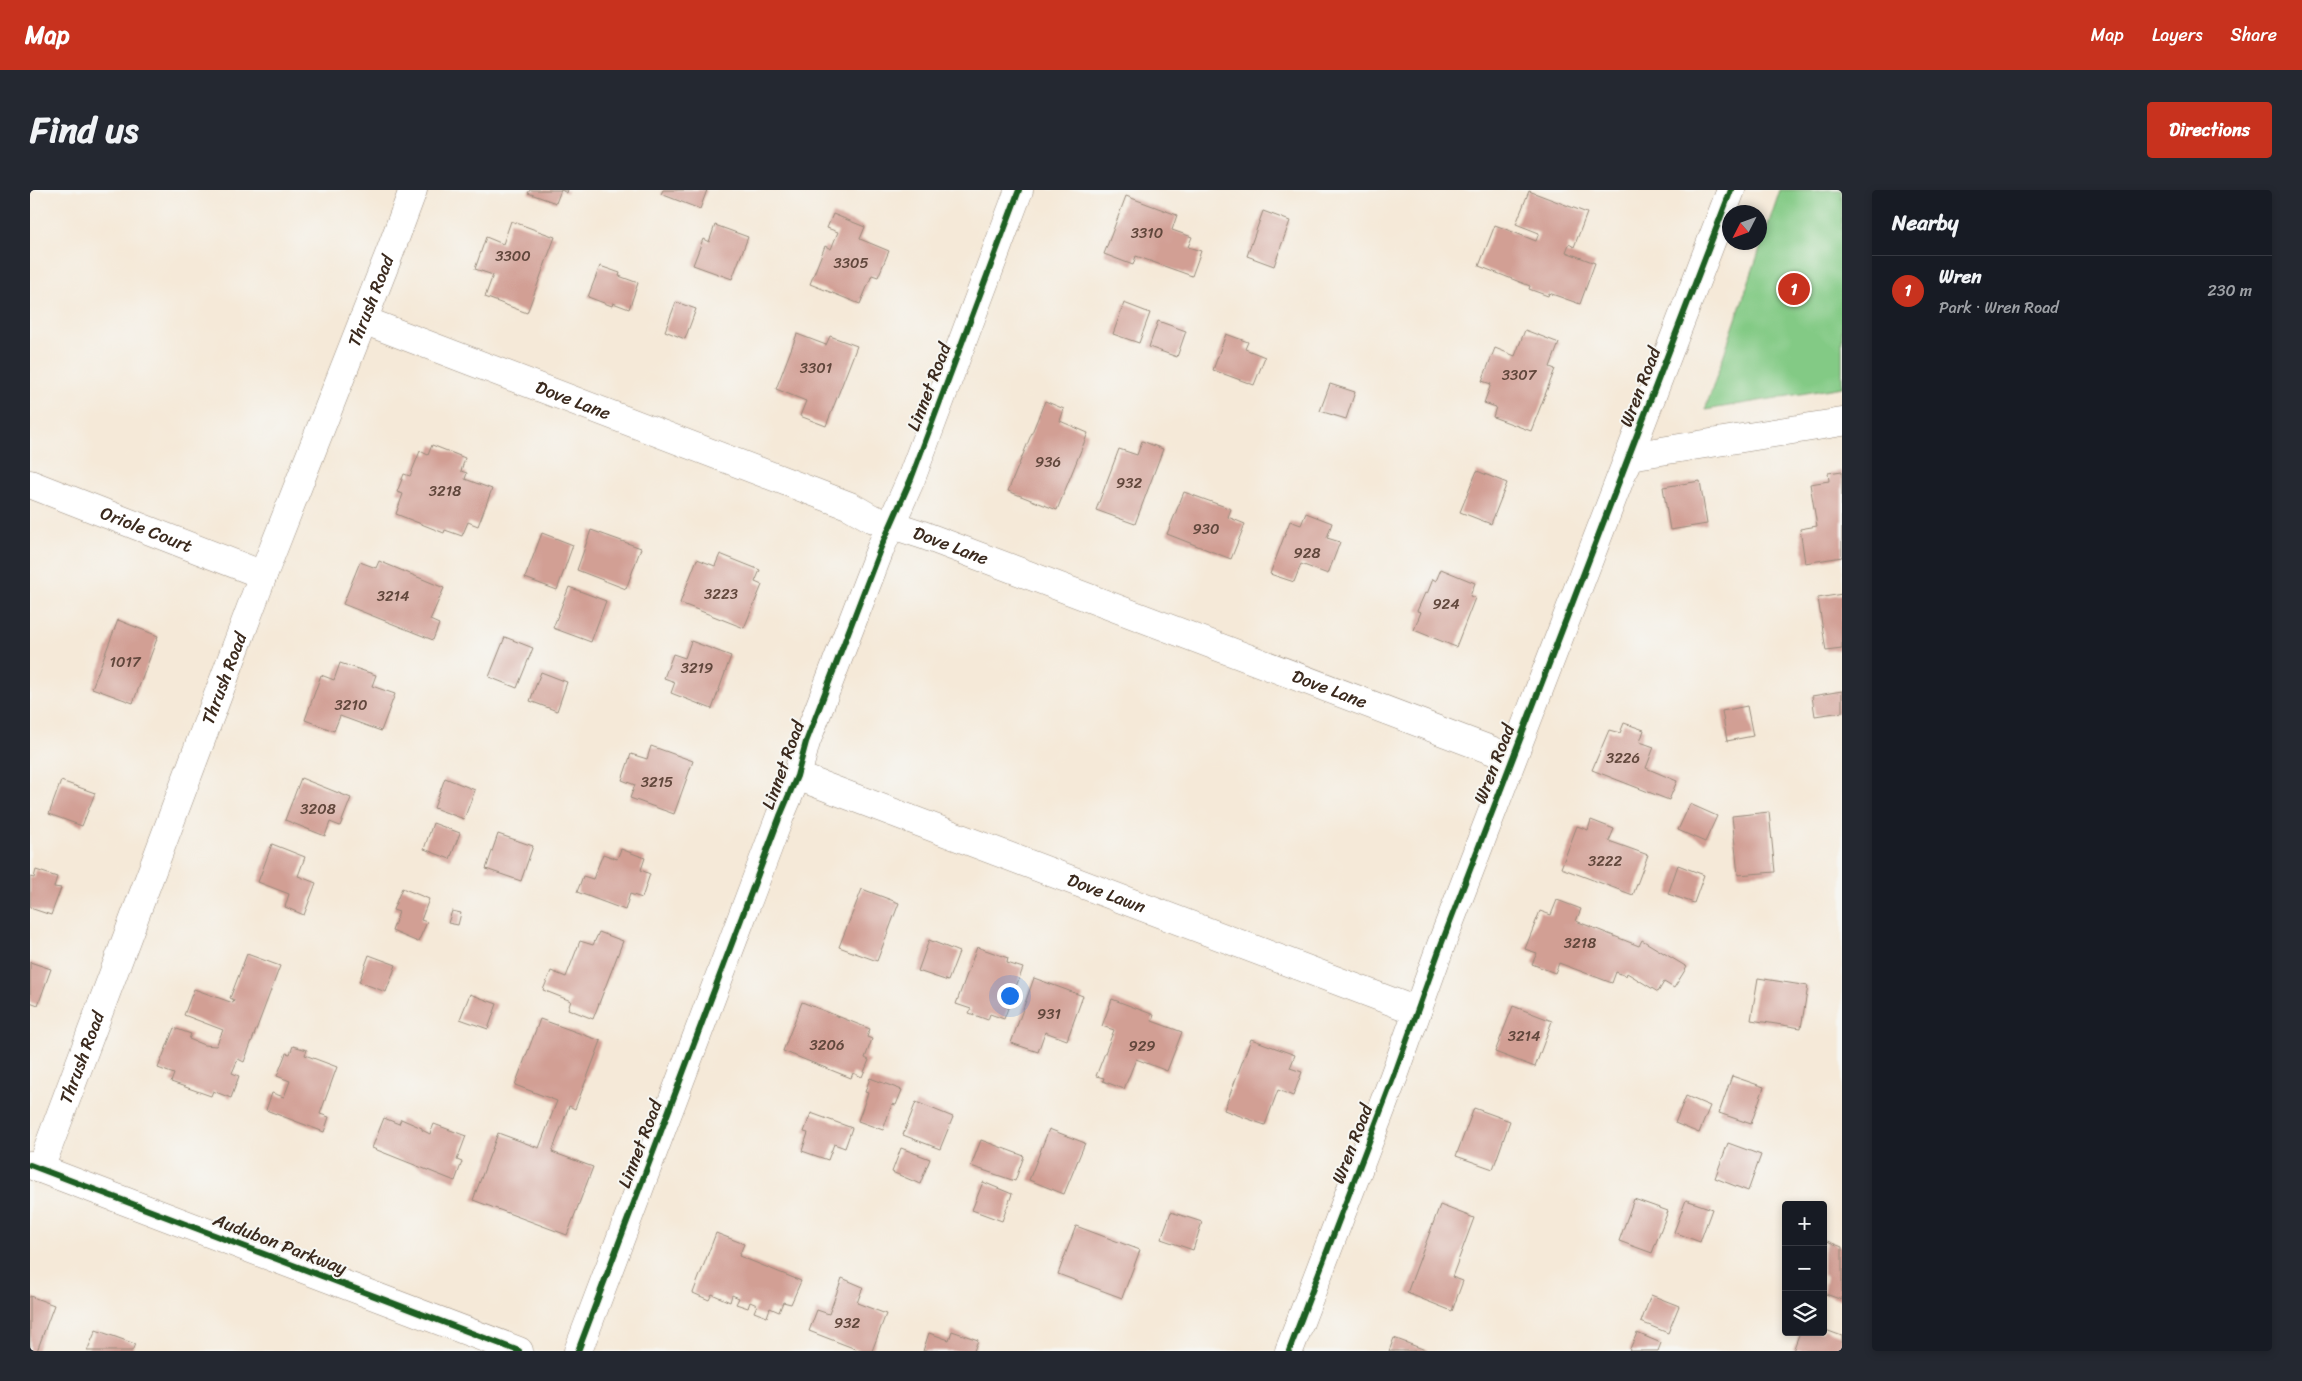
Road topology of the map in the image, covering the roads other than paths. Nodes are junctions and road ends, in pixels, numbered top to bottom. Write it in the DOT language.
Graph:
graph roads {
  1 [pos="413,190"];
  2 [pos="1019,190"];
  3 [pos="1731,190"];
  4 [pos="363,320"];
  5 [pos="1842,422"];
  6 [pos="1630,456"];
  7 [pos="30,484"];
  8 [pos="891,525"];
  9 [pos="263,575"];
  10 [pos="1512,758"];
  11 [pos="797,776"];
  12 [pos="1417,1011"];
  13 [pos="35,1167"];
  14 [pos="519,1351"];
  15 [pos="578,1351"];
  16 [pos="1290,1351"];
  1 -- 4 [label="street, Thrush Road"];
  2 -- 8 [label="street, Linnet Road"];
  3 -- 6 [label="street, Wren Road"];
  4 -- 8 [label="street, Dove Lane"];
  4 -- 9 [label="street, Thrush Road"];
  5 -- 6 [label="street"];
  6 -- 10 [label="street, Wren Road"];
  7 -- 9 [label="street, Oriole Court"];
  8 -- 10 [label="street, Dove Lane"];
  8 -- 11 [label="street, Linnet Road"];
  9 -- 13 [label="street, Thrush Road"];
  10 -- 12 [label="street, Wren Road"];
  11 -- 12 [label="street, Dove Lawn"];
  11 -- 15 [label="street, Linnet Road"];
  12 -- 16 [label="street, Wren Road"];
  13 -- 14 [label="street, Audubon Parkway"];
}
